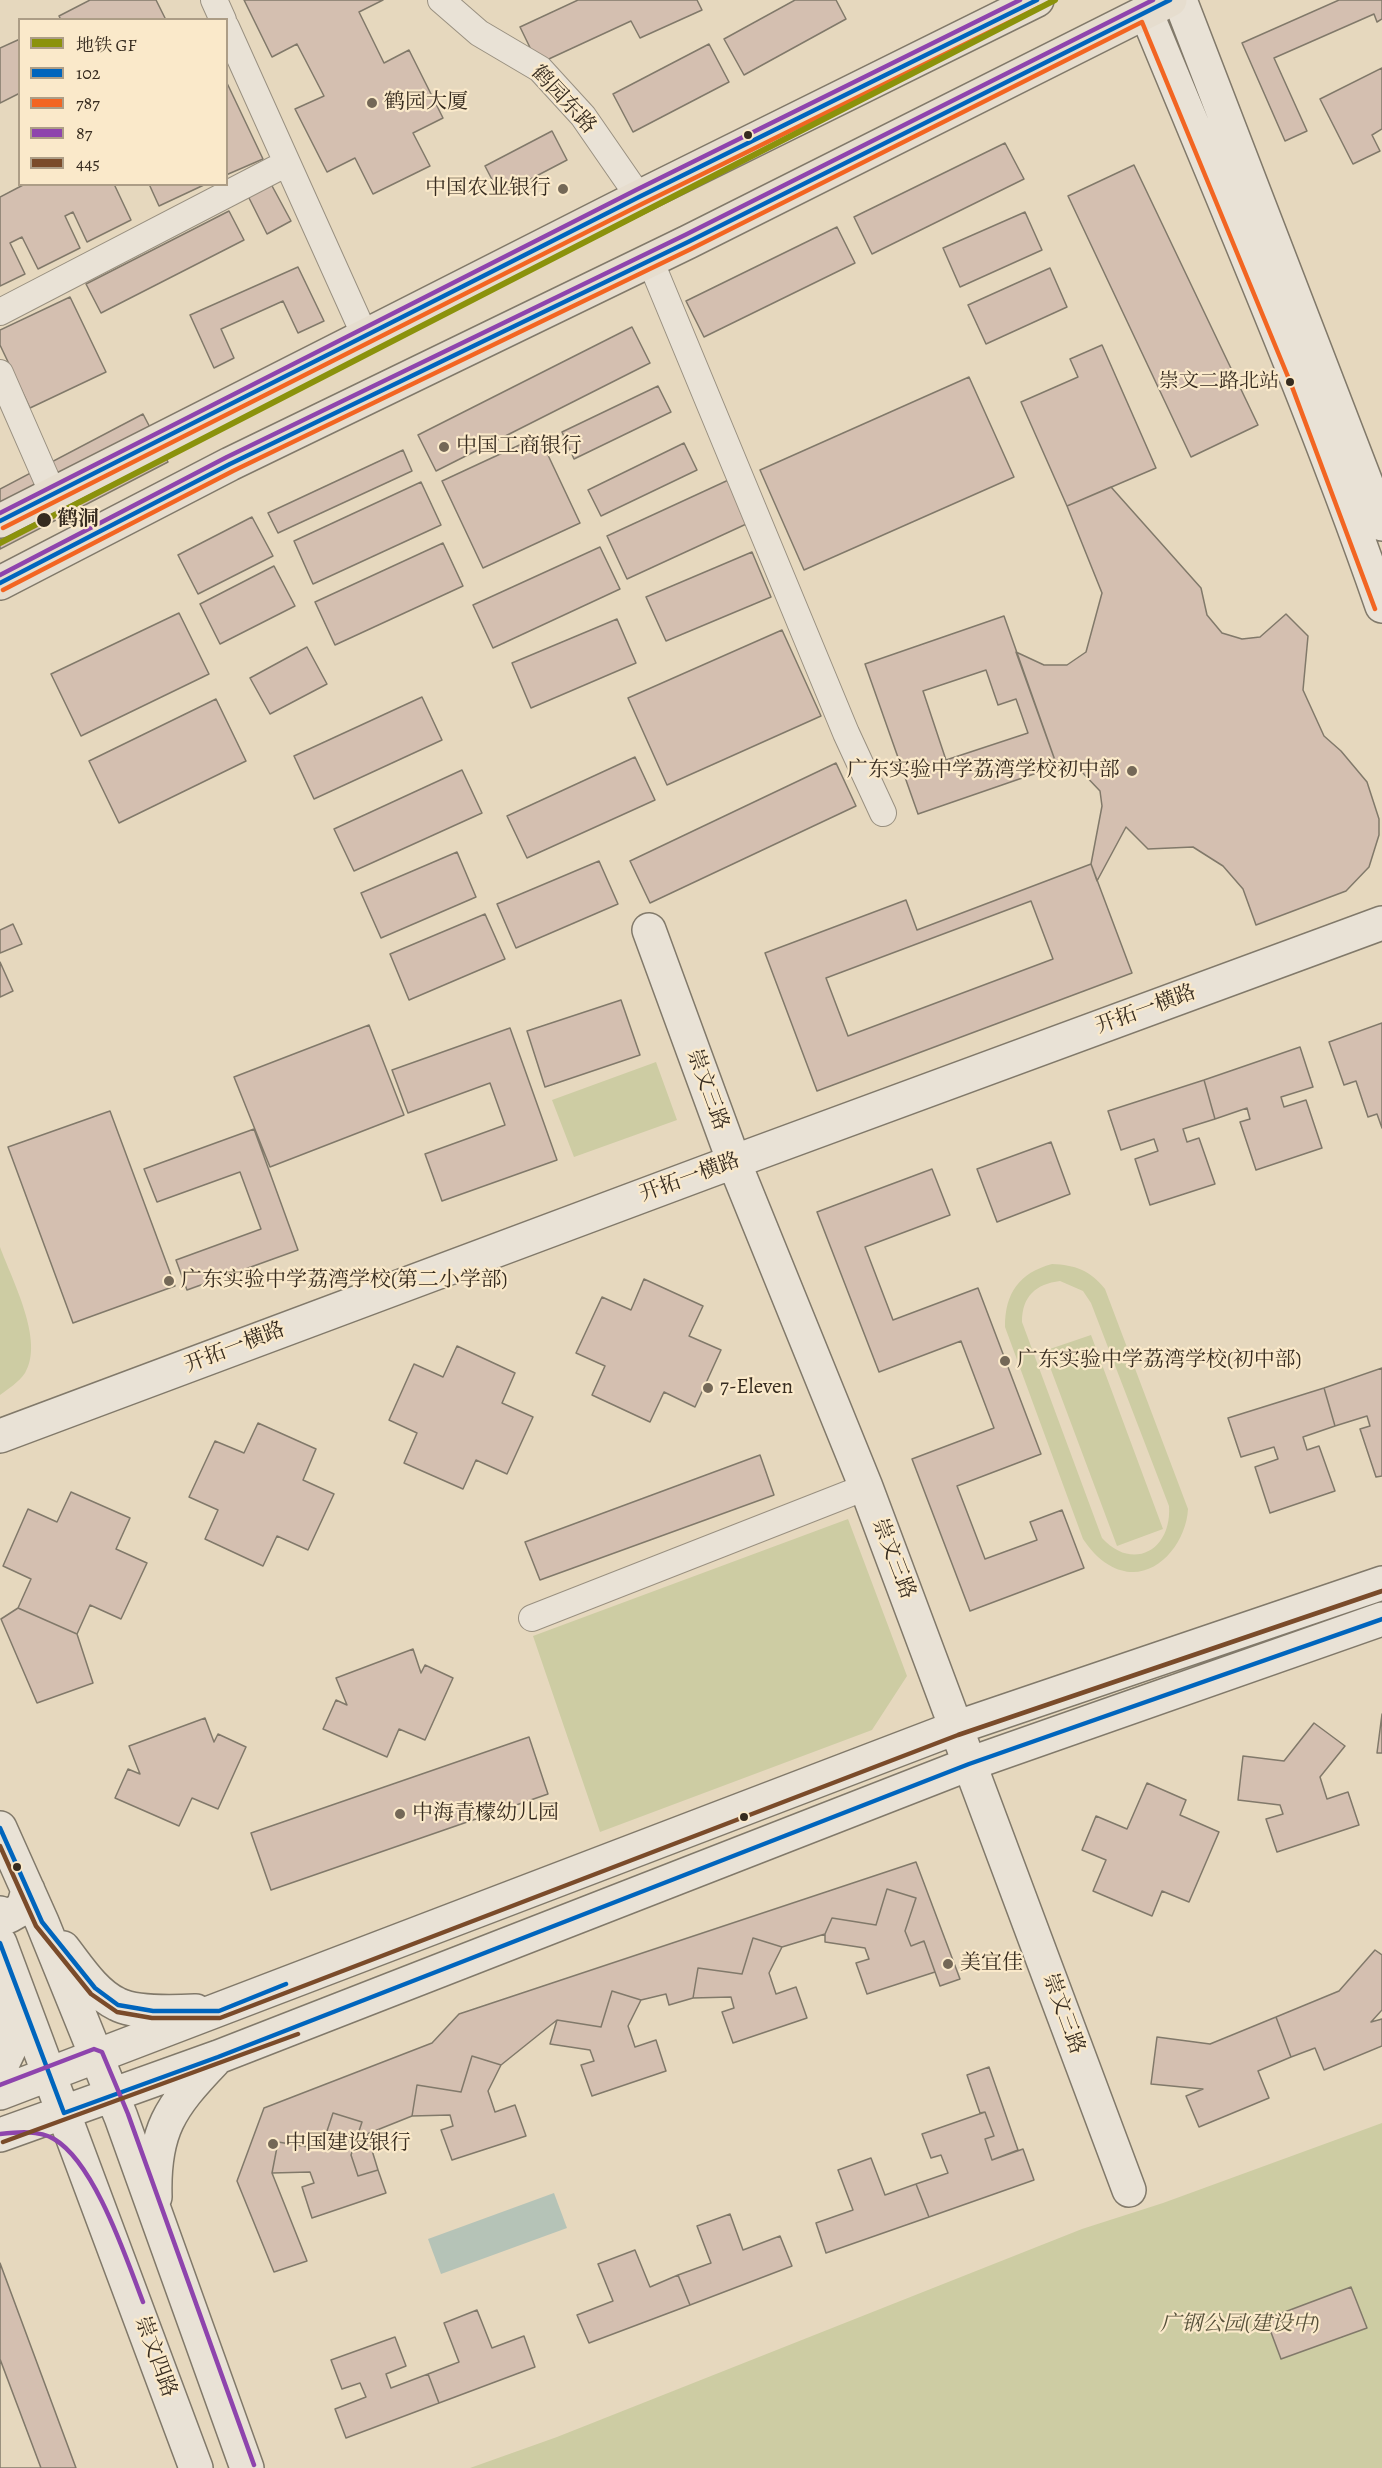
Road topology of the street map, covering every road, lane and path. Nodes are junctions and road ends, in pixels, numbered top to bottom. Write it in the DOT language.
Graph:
graph roads {
  1 [pos="214,0"];
  2 [pos="441,0"];
  3 [pos="1037,0"];
  4 [pos="1180,0"];
  5 [pos="1158,6"];
  6 [pos="222,18"];
  7 [pos="228,31"];
  8 [pos="287,163"];
  9 [pos="639,197"];
  10 [pos="650,260"];
  11 [pos="0,312"];
  12 [pos="365,336"];
  13 [pos="0,373"];
  14 [pos="53,494"];
  15 [pos="0,521"];
  16 [pos="1382,524"];
  17 [pos="0,583"];
  18 [pos="1382,606"];
  19 [pos="883,813"];
  20 [pos="1382,923"];
  21 [pos="649,930"];
  22 [pos="734,1162"];
  23 [pos="0,1436"];
  24 [pos="866,1487"];
  25 [pos="1382,1583"];
  26 [pos="532,1618"];
  27 [pos="1382,1619"];
  28 [pos="955,1728"];
  29 [pos="969,1764"];
  30 [pos="0,1828"];
  31 [pos="28,1890"];
  32 [pos="0,1913"];
  33 [pos="42,1922"];
  34 [pos="5,1957"];
  35 [pos="300,1979"];
  36 [pos="219,2011"];
  37 [pos="312,2020"];
  38 [pos="96,2056"];
  39 [pos="218,2057"];
  40 [pos="0,2069"];
  41 [pos="49,2073"];
  42 [pos="0,2093"];
  43 [pos="112,2096"];
  44 [pos="64,2113"];
  45 [pos="0,2135"];
  46 [pos="0,2142"];
  47 [pos="1129,2190"];
  48 [pos="156,2220"];
  49 [pos="110,2236"];
  50 [pos="169,2255"];
  51 [pos="123,2271"];
  52 [pos="196,2468"];
  53 [pos="247,2468"];
  1 -- 6 [label="street"];
  2 -- 9 [label="street, 鹤园东路"];
  3 -- 9 [label="main road"];
  4 -- 16 [label="main road"];
  5 -- 10 [label="main road"];
  5 -- 18 [label="main road"];
  7 -- 8 [label="street"];
  8 -- 11 [label="street"];
  8 -- 12 [label="street"];
  9 -- 12 [label="main road"];
  10 -- 17 [label="main road"];
  10 -- 19 [label="street"];
  12 -- 14 [label="main road"];
  13 -- 14 [label="street"];
  14 -- 15 [label="main road"];
  20 -- 22 [label="main road, 开拓一横路"];
  21 -- 22 [label="main road, 崇文三路"];
  22 -- 23 [label="main road, 开拓一横路"];
  22 -- 24 [label="main road, 崇文三路"];
  24 -- 26 [label="street"];
  24 -- 28 [label="main road, 崇文三路"];
  25 -- 28 [label="main road"];
  27 -- 29 [label="main road"];
  28 -- 29 [label="main road, 崇文三路"];
  28 -- 35 [label="main road"];
  29 -- 37 [label="main road"];
  29 -- 47 [label="main road, 崇文三路"];
  30 -- 31 [label="main road"];
  31 -- 32 [label="main road"];
  31 -- 33 [label="main road"];
  33 -- 36 [label="main road"];
  33 -- 38 [label="main road"];
  34 -- 40 [label="main road"];
  34 -- 41 [label="main road, 崇文四路"];
  35 -- 36 [label="main road"];
  35 -- 37 [label="main road"];
  36 -- 38 [label="main road"];
  37 -- 39 [label="main road"];
  38 -- 41 [label="main road"];
  38 -- 43 [label="main road"];
  39 -- 43 [label="main road"];
  39 -- 48 [label="main road"];
  41 -- 42 [label="main road"];
  41 -- 44 [label="main road, 崇文四路"];
  43 -- 44 [label="main road"];
  43 -- 48 [label="main road"];
  44 -- 45 [label="main road"];
  44 -- 49 [label="main road, 崇文四路"];
  46 -- 49 [label="main road"];
  48 -- 50 [label="main road"];
  49 -- 51 [label="main road, 崇文四路"];
  50 -- 51 [label="main road"];
  50 -- 53 [label="main road"];
  51 -- 52 [label="main road, 崇文四路"];
}
